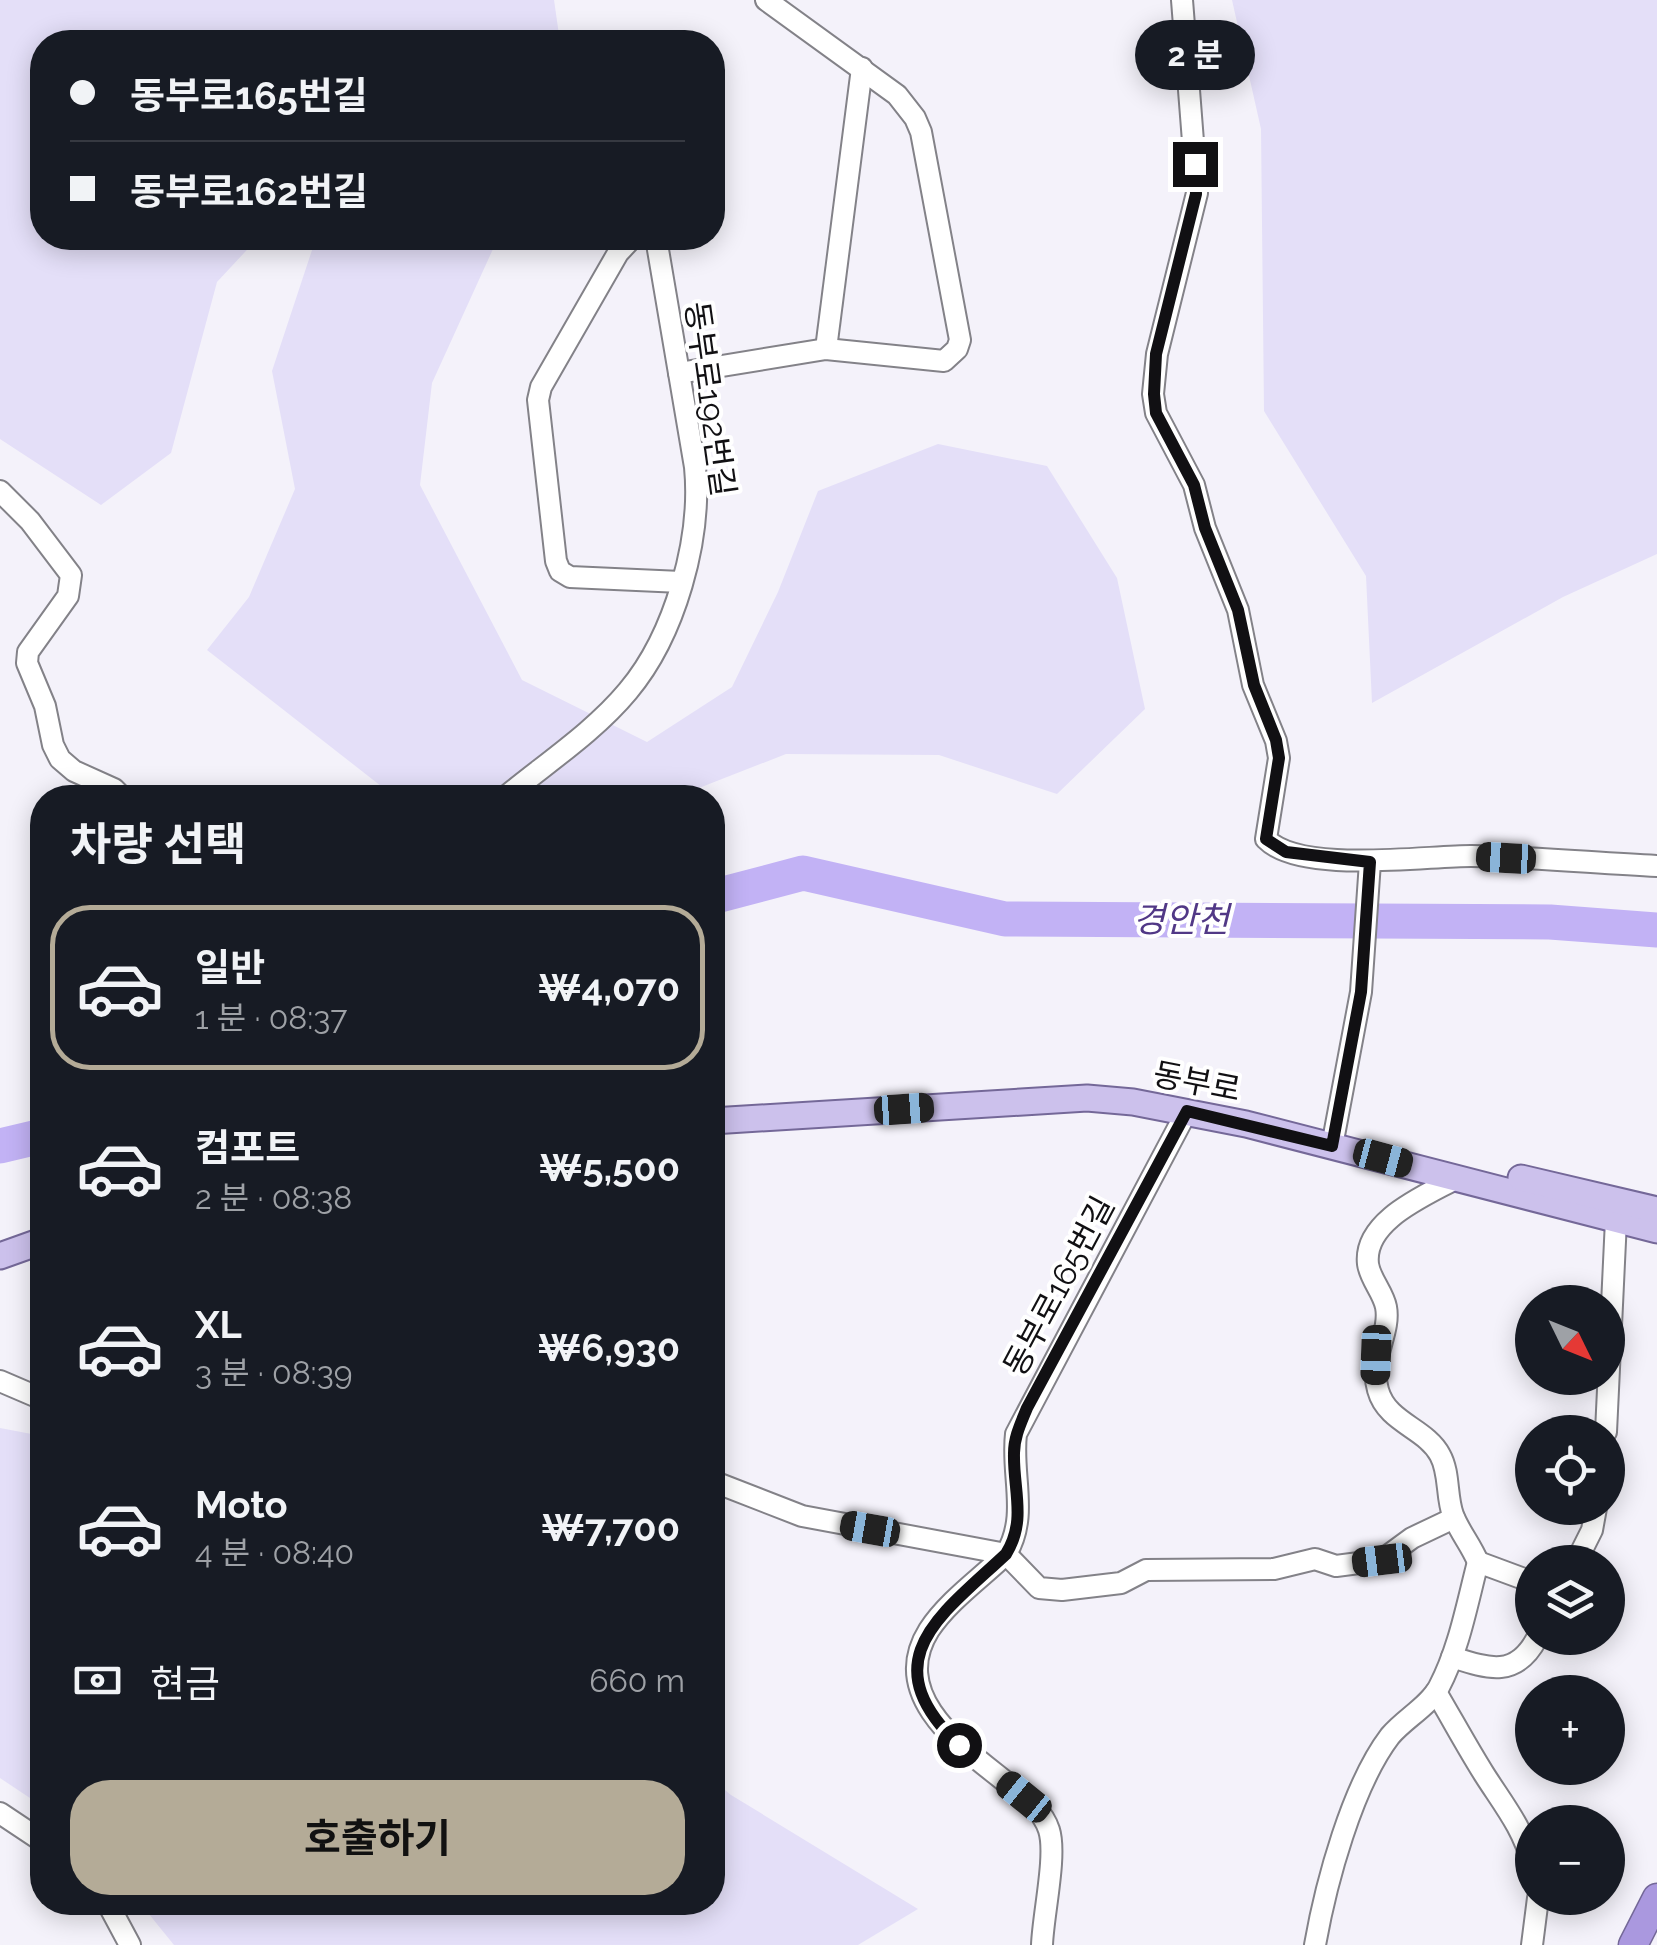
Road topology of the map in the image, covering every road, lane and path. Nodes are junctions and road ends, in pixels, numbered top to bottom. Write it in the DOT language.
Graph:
graph roads {
  1 [pos="766,0"];
  2 [pos="1182,0"];
  3 [pos="862,68"];
  4 [pos="621,250"];
  5 [pos="658,250"];
  6 [pos="826,350"];
  7 [pos="679,373"];
  8 [pos="0,491"];
  9 [pos="681,582"];
  10 [pos="105,785"];
  11 [pos="519,785"];
  12 [pos="1370,862"];
  13 [pos="1657,866"];
  14 [pos="725,1108"];
  15 [pos="1187,1111"];
  16 [pos="725,1120"];
  17 [pos="1333,1140"];
  18 [pos="1457,1178"];
  19 [pos="1657,1210"];
  20 [pos="1616,1220"];
  21 [pos="30,1229"];
  22 [pos="1657,1230"];
  23 [pos="0,1238"];
  24 [pos="30,1245"];
  25 [pos="0,1256"];
  26 [pos="0,1381"];
  27 [pos="30,1394"];
  28 [pos="1607,1415"];
  29 [pos="725,1485"];
  30 [pos="1454,1518"];
  31 [pos="1006,1554"];
  32 [pos="1478,1562"];
  33 [pos="1515,1576"];
  34 [pos="1525,1655"];
  35 [pos="1452,1657"];
  36 [pos="1436,1692"];
  37 [pos="0,1814"];
  38 [pos="1515,1820"];
  39 [pos="30,1833"];
  40 [pos="1657,1898"];
  41 [pos="113,1915"];
  42 [pos="1536,1915"];
  43 [pos="130,1945"];
  44 [pos="1042,1945"];
  45 [pos="1316,1945"];
  46 [pos="1532,1945"];
  47 [pos="1633,1945"];
  1 -- 3 [label="street"];
  2 -- 12 [label="street"];
  3 -- 6 [label="street"];
  3 -- 6 [label="street"];
  4 -- 9 [label="street"];
  5 -- 7 [label="street, 동부로192번길"];
  6 -- 7 [label="street"];
  7 -- 9 [label="street, 동부로192번길"];
  8 -- 10 [label="street"];
  9 -- 11 [label="street, 동부로192번길"];
  12 -- 13 [label="street"];
  12 -- 17 [label="street"];
  14 -- 17 [label="main road"];
  15 -- 16 [label="main road, 동부로"];
  15 -- 17 [label="main road, 동부로"];
  15 -- 31 [label="street, 동부로165번길"];
  17 -- 18 [label="main road, 동부로"];
  17 -- 19 [label="main road"];
  18 -- 20 [label="main road, 동부로"];
  18 -- 30 [label="street"];
  20 -- 22 [label="main road, 동부로"];
  20 -- 28 [label="street"];
  21 -- 23 [label="main road"];
  24 -- 25 [label="main road"];
  26 -- 27 [label="street"];
  29 -- 31 [label="street"];
  30 -- 31 [label="street"];
  30 -- 32 [label="street"];
  31 -- 44 [label="street"];
  32 -- 33 [label="street"];
  32 -- 35 [label="street"];
  34 -- 35 [label="street"];
  35 -- 36 [label="street"];
  36 -- 38 [label="street"];
  36 -- 45 [label="street"];
  37 -- 39 [label="street"];
  40 -- 47 [label="highway"];
  41 -- 43 [label="street"];
  42 -- 46 [label="street"];
}
